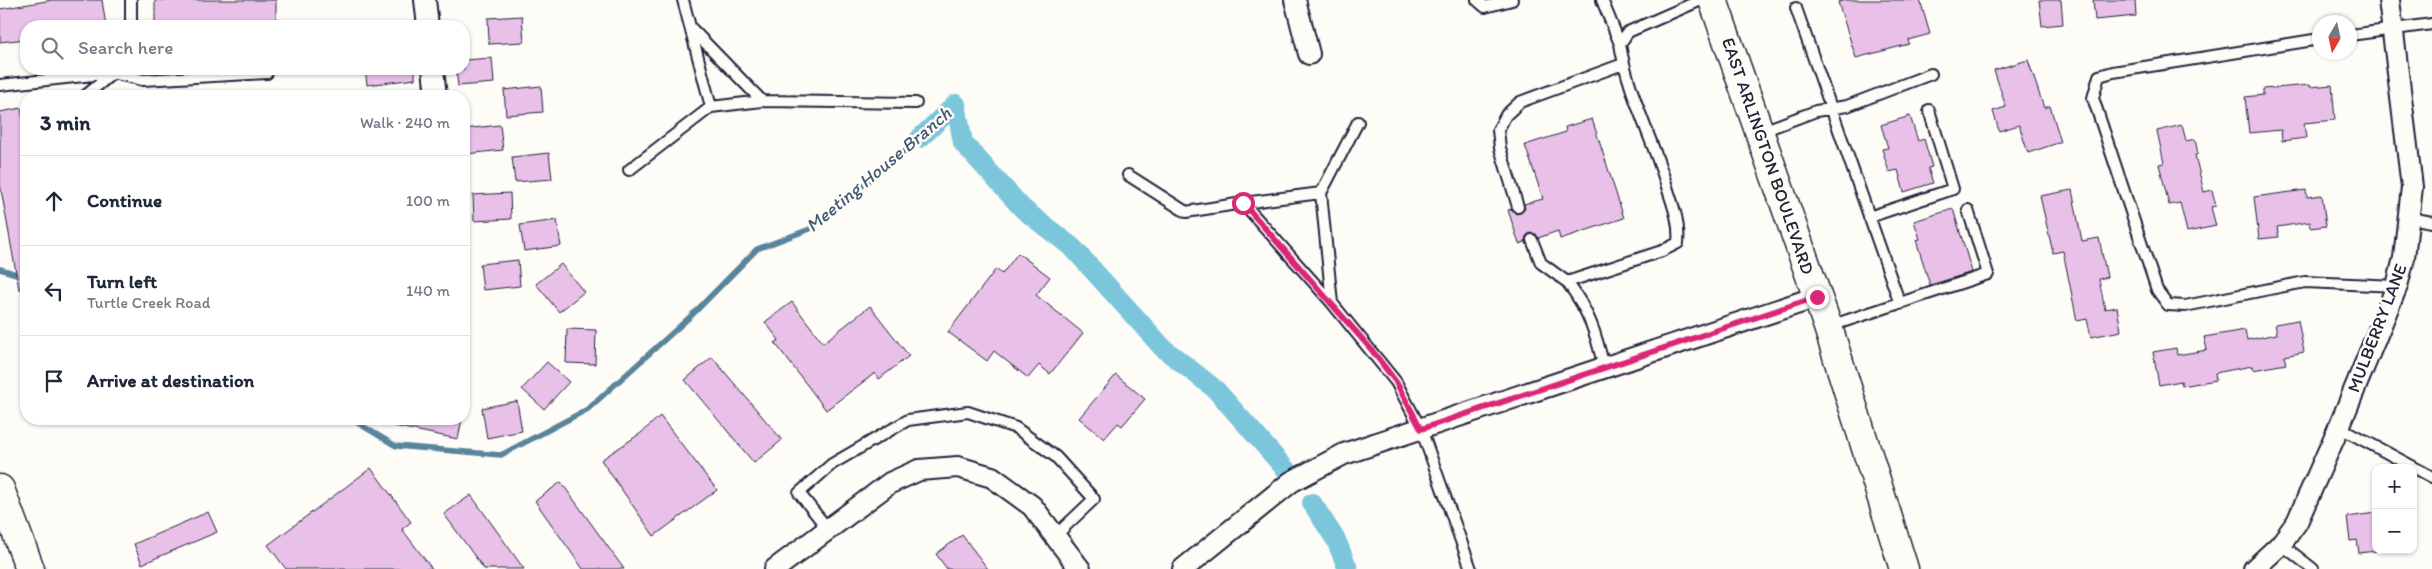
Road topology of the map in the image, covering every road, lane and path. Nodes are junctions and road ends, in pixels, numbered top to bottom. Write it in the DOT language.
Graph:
graph roads {
  1 [pos="131,0"];
  2 [pos="425,0"];
  3 [pos="683,0"];
  4 [pos="1294,0"];
  5 [pos="1477,0"];
  6 [pos="1512,0"];
  7 [pos="1602,0"];
  8 [pos="1701,0"];
  9 [pos="1713,0"];
  10 [pos="2389,0"];
  11 [pos="1796,8"];
  12 [pos="131,20"];
  13 [pos="427,20"];
  14 [pos="2432,24"];
  15 [pos="690,27"];
  16 [pos="2394,29"];
  17 [pos="2357,34"];
  18 [pos="2312,40"];
  19 [pos="1620,44"];
  20 [pos="1308,54"];
  21 [pos="1623,64"];
  22 [pos="1931,74"];
  23 [pos="81,75"];
  24 [pos="109,75"];
  25 [pos="127,75"];
  26 [pos="232,75"];
  27 [pos="433,75"];
  28 [pos="0,85"];
  29 [pos="92,90"];
  30 [pos="435,90"];
  31 [pos="762,101"];
  32 [pos="916,104"];
  33 [pos="711,106"];
  34 [pos="1830,108"];
  35 [pos="1929,110"];
  36 [pos="1358,122"];
  37 [pos="1759,132"];
  38 [pos="629,170"];
  39 [pos="1128,175"];
  40 [pos="1321,193"];
  41 [pos="1243,203"];
  42 [pos="1518,206"];
  43 [pos="1968,210"];
  44 [pos="1869,218"];
  45 [pos="2410,218"];
  46 [pos="2432,222"];
  47 [pos="1532,240"];
  48 [pos="1567,282"];
  49 [pos="2397,286"];
  50 [pos="1817,297"];
  51 [pos="1332,304"];
  52 [pos="1900,304"];
  53 [pos="1828,327"];
  54 [pos="1604,368"];
  55 [pos="2339,427"];
  56 [pos="1421,429"];
  57 [pos="2432,477"];
  58 [pos="0,489"];
  59 [pos="828,529"];
  60 [pos="1055,536"];
  61 [pos="2281,544"];
  62 [pos="30,569"];
  63 [pos="775,569"];
  64 [pos="1080,569"];
  65 [pos="1182,569"];
  66 [pos="1471,569"];
  67 [pos="1904,569"];
  68 [pos="2254,569"];
  69 [pos="2313,569"];
  1 -- 12 [label="lane"];
  2 -- 13 [label="street"];
  3 -- 15 [label="lane"];
  4 -- 20 [label="street"];
  5 -- 6 [label="lane"];
  7 -- 19 [label="lane"];
  8 -- 19 [label="lane"];
  9 -- 37 [label="main road, EAST ARLINGTON BOULEVARD"];
  10 -- 16 [label="street, MULBERRY LANE"];
  11 -- 34 [label="lane"];
  14 -- 16 [label="lane"];
  15 -- 31 [label="lane"];
  15 -- 33 [label="lane"];
  16 -- 17 [label="lane"];
  16 -- 45 [label="street, MULBERRY LANE"];
  18 -- 49 [label="lane"];
  19 -- 21 [label="lane"];
  21 -- 42 [label="lane"];
  21 -- 48 [label="lane"];
  22 -- 34 [label="lane"];
  23 -- 28 [label="lane"];
  24 -- 29 [label="lane"];
  25 -- 26 [label="lane"];
  27 -- 30 [label="street"];
  31 -- 32 [label="lane"];
  31 -- 33 [label="lane"];
  33 -- 38 [label="lane"];
  34 -- 37 [label="lane"];
  34 -- 44 [label="lane"];
  35 -- 44 [label="lane"];
  36 -- 40 [label="lane"];
  37 -- 50 [label="main road, EAST ARLINGTON BOULEVARD"];
  39 -- 41 [label="lane"];
  40 -- 41 [label="lane"];
  40 -- 51 [label="lane"];
  41 -- 51 [label="lane"];
  43 -- 52 [label="lane"];
  44 -- 52 [label="lane"];
  45 -- 46 [label="lane"];
  45 -- 49 [label="street, MULBERRY LANE"];
  47 -- 48 [label="lane"];
  48 -- 54 [label="lane"];
  49 -- 55 [label="street, MULBERRY LANE"];
  50 -- 53 [label="main road, EAST ARLINGTON BOULEVARD"];
  50 -- 54 [label="street"];
  51 -- 56 [label="lane"];
  52 -- 53 [label="lane"];
  53 -- 67 [label="main road, EAST ARLINGTON BOULEVARD"];
  54 -- 56 [label="street"];
  55 -- 57 [label="lane"];
  55 -- 61 [label="street, MULBERRY LANE"];
  56 -- 65 [label="street"];
  56 -- 66 [label="lane"];
  58 -- 62 [label="main road"];
  59 -- 60 [label="street"];
  59 -- 60 [label="lane"];
  59 -- 63 [label="street"];
  60 -- 64 [label="street"];
  61 -- 68 [label="street, MULBERRY LANE"];
  61 -- 69 [label="lane"];
}
